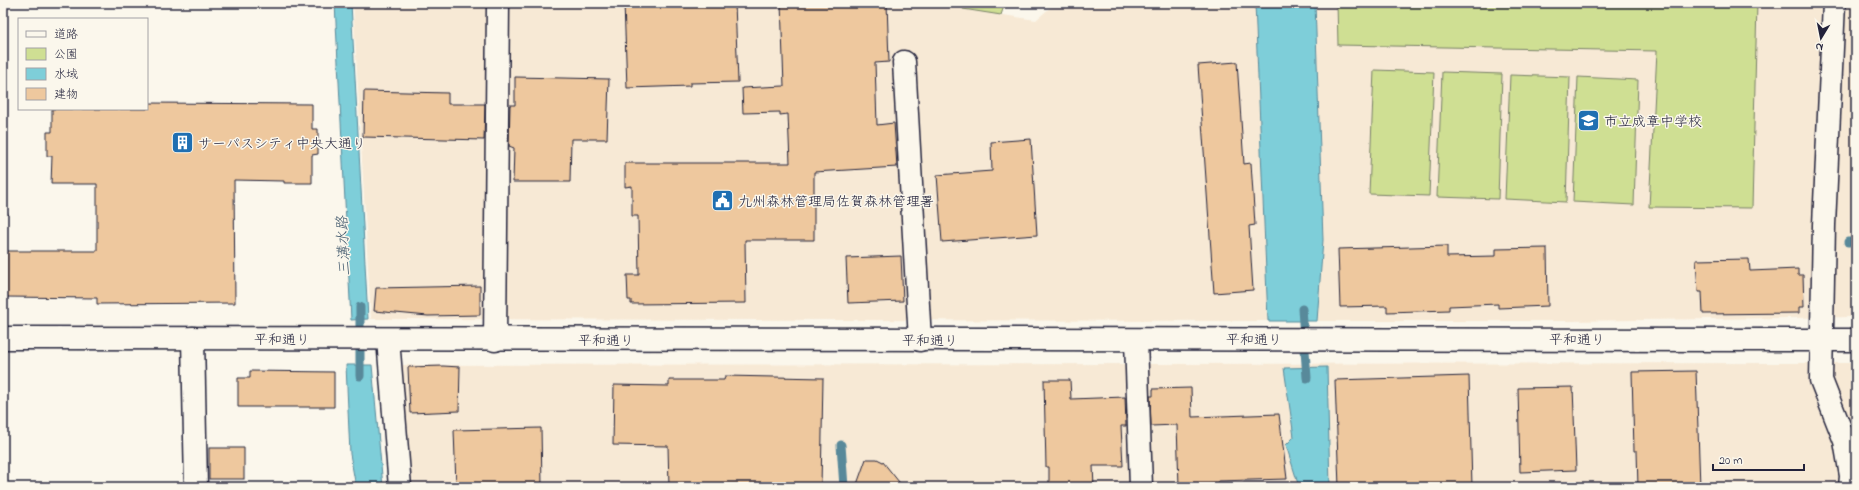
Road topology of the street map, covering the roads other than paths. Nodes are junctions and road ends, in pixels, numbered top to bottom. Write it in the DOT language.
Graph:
graph roads {
  1 [pos="498,3"];
  2 [pos="1834,3"];
  3 [pos="904,62"];
  4 [pos="3,338"];
  5 [pos="193,338"];
  6 [pos="382,339"];
  7 [pos="495,340"];
  8 [pos="920,340"];
  9 [pos="1136,340"];
  10 [pos="1822,340"];
  11 [pos="1856,340"];
  12 [pos="196,487"];
  13 [pos="400,487"];
  14 [pos="1141,487"];
  15 [pos="1850,487"];
  1 -- 7 [label="street"];
  2 -- 10 [label="street"];
  3 -- 8 [label="street"];
  4 -- 5 [label="street, 平和通り"];
  5 -- 6 [label="street, 平和通り"];
  5 -- 12 [label="street"];
  6 -- 7 [label="street, 平和通り"];
  6 -- 13 [label="street"];
  7 -- 8 [label="street, 平和通り"];
  8 -- 9 [label="street, 平和通り"];
  9 -- 10 [label="street, 平和通り"];
  9 -- 14 [label="street"];
  10 -- 11 [label="street, 平和通り"];
  10 -- 15 [label="street"];
}
